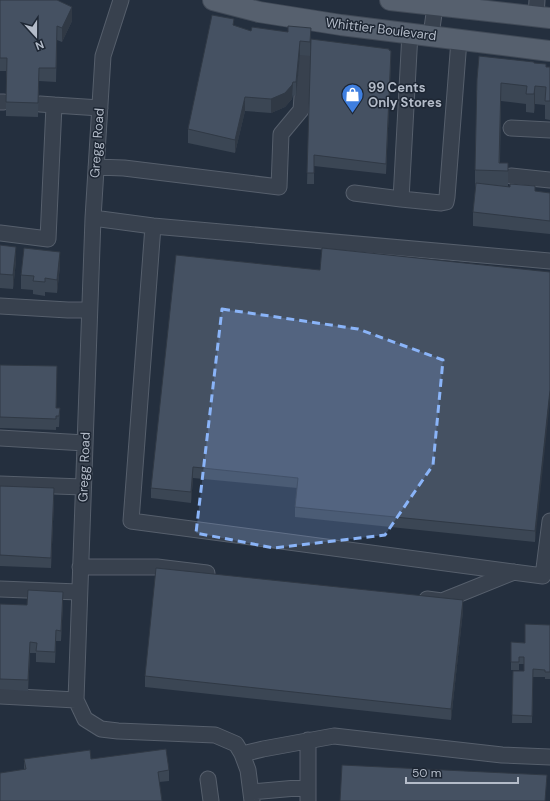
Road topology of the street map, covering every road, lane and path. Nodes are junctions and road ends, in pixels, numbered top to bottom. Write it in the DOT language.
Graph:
graph roads {
  1 [pos="121,0"];
  2 [pos="213,0"];
  3 [pos="390,0"];
  4 [pos="435,3"];
  5 [pos="541,11"];
  6 [pos="410,33"];
  7 [pos="431,36"];
  8 [pos="459,40"];
  9 [pos="550,51"];
  10 [pos="305,56"];
  11 [pos="100,108"];
  12 [pos="510,128"];
  13 [pos="550,130"];
  14 [pos="96,168"];
  15 [pos="511,176"];
  16 [pos="550,180"];
  17 [pos="354,192"];
  18 [pos="401,199"];
  19 [pos="93,218"];
  20 [pos="153,226"];
  21 [pos="0,233"];
  22 [pos="550,261"];
  23 [pos="0,306"];
  24 [pos="89,310"];
  25 [pos="0,438"];
  26 [pos="85,443"];
  27 [pos="0,484"];
  28 [pos="83,487"];
  29 [pos="550,521"];
  30 [pos="80,567"];
  31 [pos="515,572"];
  32 [pos="218,574"];
  33 [pos="0,590"];
  34 [pos="79,592"];
  35 [pos="411,597"];
  36 [pos="0,696"];
  37 [pos="76,700"];
  38 [pos="308,740"];
  39 [pos="242,754"];
  40 [pos="550,757"];
  41 [pos="208,779"];
  42 [pos="308,794"];
  43 [pos="252,797"];
  44 [pos="211,801"];
  1 -- 11 [label="street, Gregg Road"];
  2 -- 6 [label="main road, Whittier Boulevard"];
  3 -- 4 [label="main road"];
  4 -- 5 [label="main road"];
  4 -- 7 [label="street"];
  6 -- 7 [label="main road, Whittier Boulevard"];
  6 -- 18 [label="street"];
  7 -- 8 [label="main road, Whittier Boulevard"];
  8 -- 9 [label="main road, Whittier Boulevard"];
  8 -- 18 [label="street"];
  10 -- 14 [label="street"];
  11 -- 14 [label="street, Gregg Road"];
  11 -- 21 [label="street"];
  12 -- 13 [label="street"];
  14 -- 19 [label="street, Gregg Road"];
  15 -- 16 [label="street"];
  17 -- 18 [label="street"];
  19 -- 20 [label="street"];
  19 -- 24 [label="street, Gregg Road"];
  20 -- 22 [label="street"];
  20 -- 31 [label="street"];
  23 -- 24 [label="street"];
  24 -- 26 [label="street, Gregg Road"];
  25 -- 26 [label="street"];
  26 -- 28 [label="street, Gregg Road"];
  27 -- 28 [label="street"];
  28 -- 30 [label="street, Gregg Road"];
  29 -- 31 [label="street"];
  30 -- 32 [label="street"];
  30 -- 34 [label="street, Gregg Road"];
  31 -- 35 [label="street"];
  33 -- 34 [label="street"];
  34 -- 37 [label="street, Gregg Road"];
  36 -- 37 [label="street"];
  37 -- 39 [label="street, Gregg Road"];
  38 -- 39 [label="street"];
  38 -- 40 [label="street"];
  38 -- 42 [label="street"];
  39 -- 43 [label="street, Gregg Road"];
  41 -- 44 [label="street"];
  42 -- 43 [label="street"];
}
